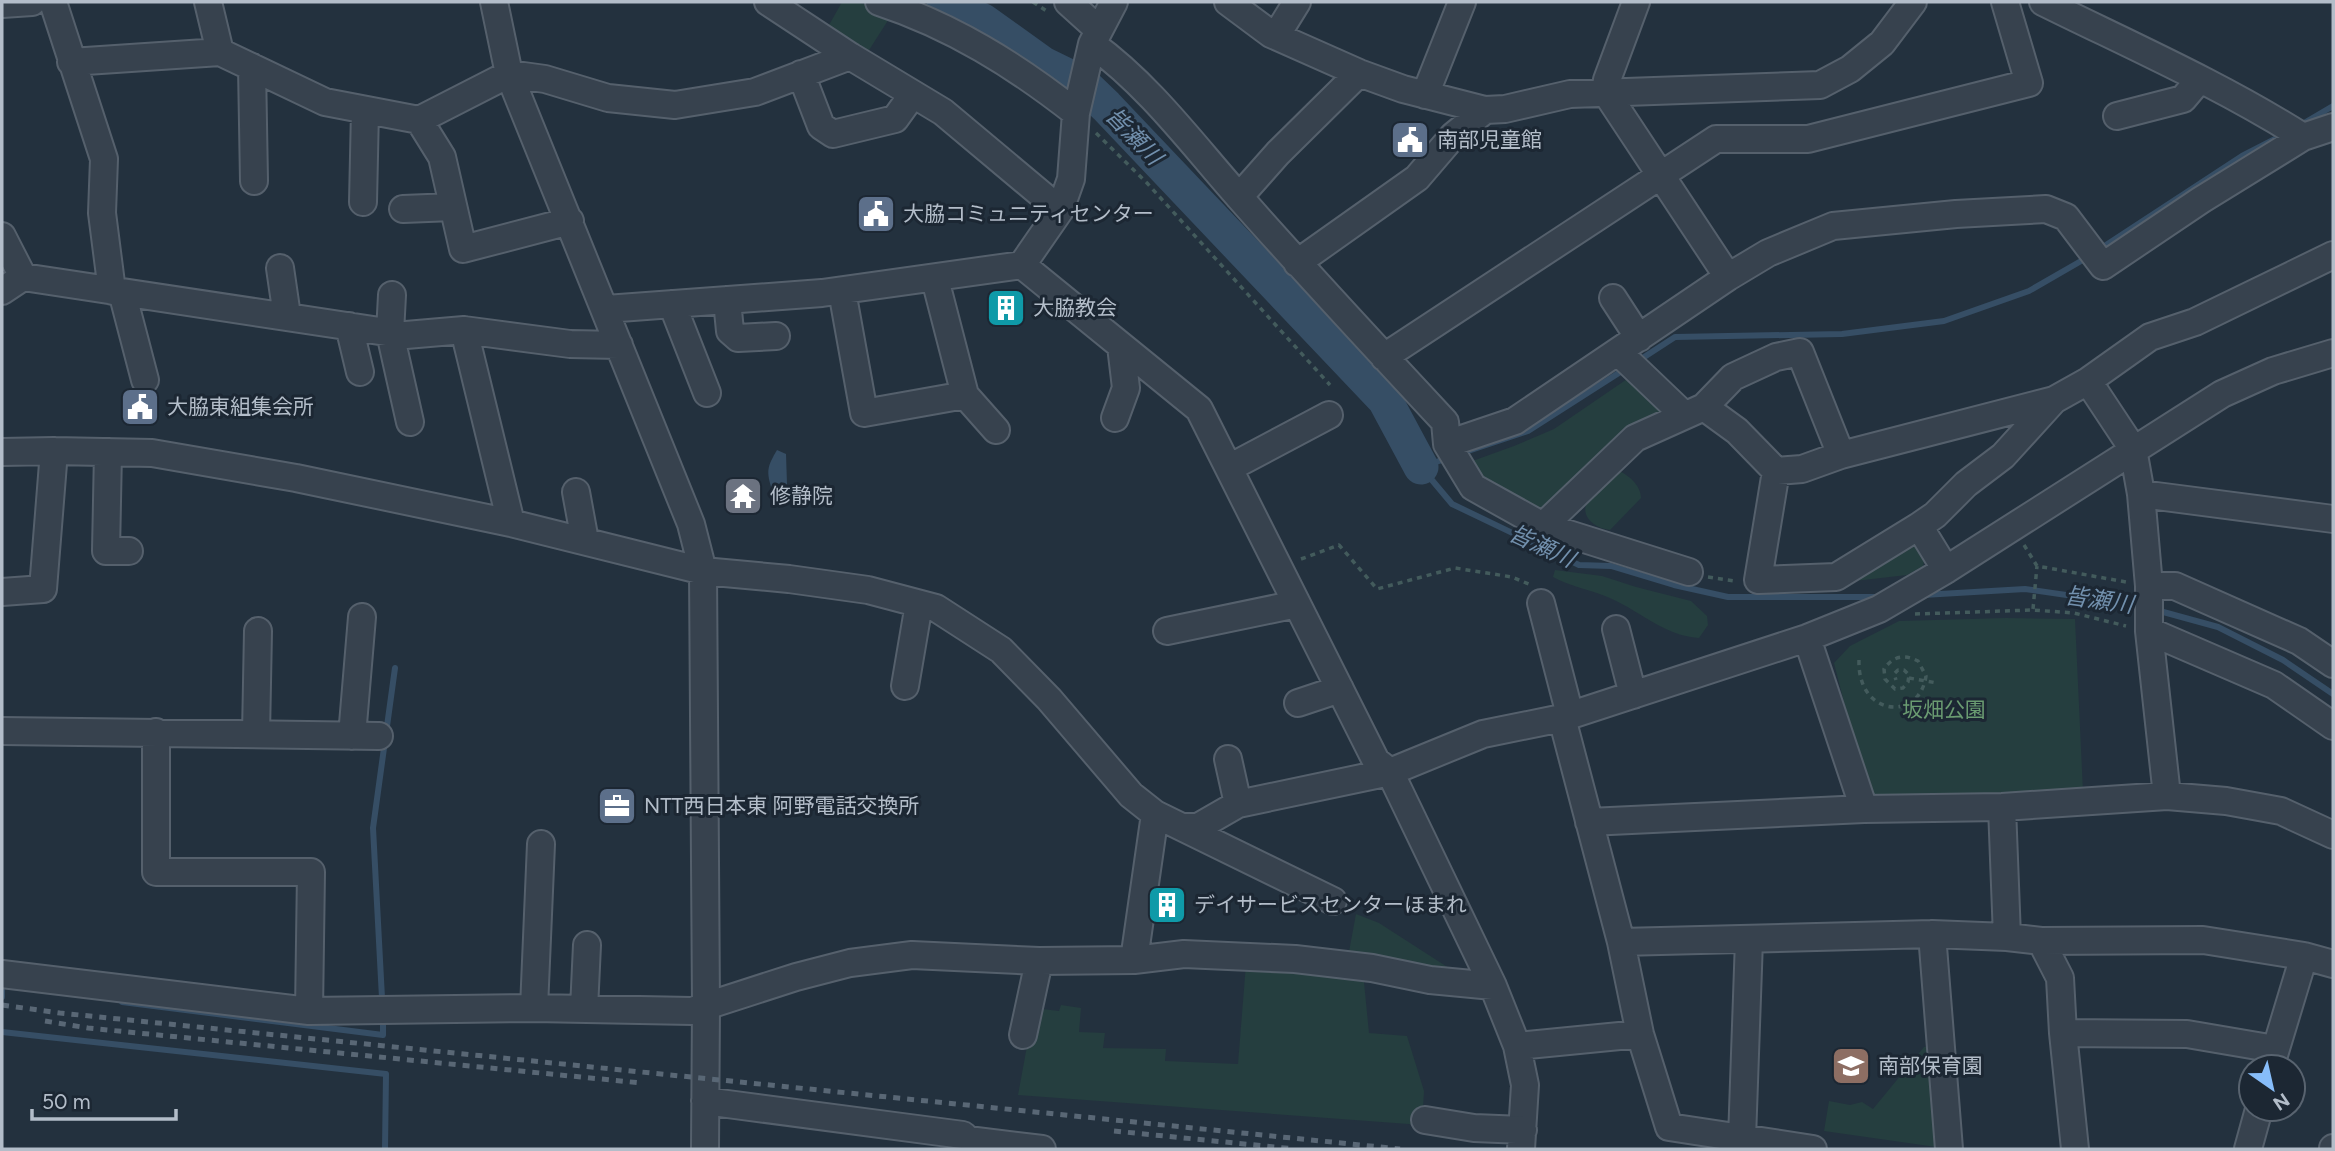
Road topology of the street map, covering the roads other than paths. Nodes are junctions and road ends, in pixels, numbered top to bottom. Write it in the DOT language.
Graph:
graph roads {
  1 [pos="32,2"];
  2 [pos="53,2"];
  3 [pos="208,2"];
  4 [pos="494,2"];
  5 [pos="768,2"];
  6 [pos="879,2"];
  7 [pos="1068,2"];
  8 [pos="1114,2"];
  9 [pos="1228,2"];
  10 [pos="1297,2"];
  11 [pos="1462,2"];
  12 [pos="1636,2"];
  13 [pos="1913,2"];
  14 [pos="2005,2"];
  15 [pos="2043,2"];
  16 [pos="2,4"];
  17 [pos="1276,36"];
  18 [pos="1096,37"];
  19 [pos="220,52"];
  20 [pos="850,56"];
  21 [pos="71,62"];
  22 [pos="252,67"];
  23 [pos="1359,73"];
  24 [pos="509,74"];
  25 [pos="801,74"];
  26 [pos="2199,79"];
  27 [pos="1605,91"];
  28 [pos="913,94"];
  29 [pos="1425,95"];
  30 [pos="365,110"];
  31 [pos="1485,110"];
  32 [pos="1076,113"];
  33 [pos="2117,116"];
  34 [pos="419,120"];
  35 [pos="2333,127"];
  36 [pos="2293,131"];
  37 [pos="1661,176"];
  38 [pos="254,181"];
  39 [pos="1239,197"];
  40 [pos="363,201"];
  41 [pos="453,207"];
  42 [pos="403,209"];
  43 [pos="1060,210"];
  44 [pos="570,221"];
  45 [pos="2,236"];
  46 [pos="2333,255"];
  47 [pos="1297,263"];
  48 [pos="1021,265"];
  49 [pos="280,268"];
  50 [pos="1728,278"];
  51 [pos="935,279"];
  52 [pos="12,284"];
  53 [pos="842,290"];
  54 [pos="117,291"];
  55 [pos="393,295"];
  56 [pos="1613,298"];
  57 [pos="727,300"];
  58 [pos="672,304"];
  59 [pos="606,309"];
  60 [pos="287,316"];
  61 [pos="349,326"];
  62 [pos="464,330"];
  63 [pos="390,332"];
  64 [pos="776,336"];
  65 [pos="619,345"];
  66 [pos="1121,346"];
  67 [pos="2333,353"];
  68 [pos="1629,354"];
  69 [pos="1384,357"];
  70 [pos="360,372"];
  71 [pos="145,380"];
  72 [pos="2088,381"];
  73 [pos="707,393"];
  74 [pos="965,396"];
  75 [pos="2054,400"];
  76 [pos="1694,411"];
  77 [pos="1329,415"];
  78 [pos="1115,418"];
  79 [pos="410,422"];
  80 [pos="996,430"];
  81 [pos="2133,449"];
  82 [pos="54,451"];
  83 [pos="2,452"];
  84 [pos="108,452"];
  85 [pos="1453,454"];
  86 [pos="1841,455"];
  87 [pos="1229,468"];
  88 [pos="1776,471"];
  89 [pos="576,492"];
  90 [pos="2141,494"];
  91 [pos="2333,519"];
  92 [pos="511,523"];
  93 [pos="1543,526"];
  94 [pos="1919,526"];
  95 [pos="585,541"];
  96 [pos="129,551"];
  97 [pos="703,571"];
  98 [pos="1945,571"];
  99 [pos="1689,572"];
  100 [pos="2149,586"];
  101 [pos="2,592"];
  102 [pos="1541,603"];
  103 [pos="919,604"];
  104 [pos="1297,604"];
  105 [pos="362,617"];
  106 [pos="1616,629"];
  107 [pos="258,631"];
  108 [pos="1167,631"];
  109 [pos="2149,631"];
  110 [pos="1807,638"];
  111 [pos="2333,664"];
  112 [pos="905,686"];
  113 [pos="1340,689"];
  114 [pos="1633,695"];
  115 [pos="1298,703"];
  116 [pos="1566,716"];
  117 [pos="2333,726"];
  118 [pos="2,731"];
  119 [pos="156,733"];
  120 [pos="256,734"];
  121 [pos="352,736"];
  122 [pos="379,736"];
  123 [pos="1228,759"];
  124 [pos="1390,772"];
  125 [pos="2167,796"];
  126 [pos="1238,804"];
  127 [pos="2002,807"];
  128 [pos="1864,809"];
  129 [pos="1155,814"];
  130 [pos="1589,822"];
  131 [pos="1186,827"];
  132 [pos="2333,835"];
  133 [pos="541,844"];
  134 [pos="1333,901"];
  135 [pos="1933,934"];
  136 [pos="2007,937"];
  137 [pos="1749,940"];
  138 [pos="2041,941"];
  139 [pos="1621,942"];
  140 [pos="587,945"];
  141 [pos="2304,956"];
  142 [pos="1134,960"];
  143 [pos="1039,961"];
  144 [pos="2333,964"];
  145 [pos="2,975"];
  146 [pos="1493,986"];
  147 [pos="706,1006"];
  148 [pos="534,1008"];
  149 [pos="584,1009"];
  150 [pos="309,1011"];
  151 [pos="2063,1033"];
  152 [pos="1640,1034"];
  153 [pos="1023,1035"];
  154 [pos="1517,1046"];
  155 [pos="2255,1053"];
  156 [pos="2275,1053"];
  157 [pos="705,1101"];
  158 [pos="1425,1120"];
  159 [pos="2255,1123"];
  160 [pos="1522,1138"];
  161 [pos="1742,1139"];
  162 [pos="705,1149"];
  163 [pos="1042,1149"];
  164 [pos="1813,1149"];
  165 [pos="1949,1149"];
  166 [pos="2075,1149"];
  167 [pos="2248,1149"];
  1 -- 16 [label="street"];
  2 -- 21 [label="street"];
  3 -- 19 [label="street"];
  4 -- 24 [label="street"];
  5 -- 20 [label="street"];
  6 -- 32 [label="street"];
  7 -- 18 [label="street"];
  8 -- 18 [label="street"];
  9 -- 17 [label="street"];
  10 -- 17 [label="street"];
  11 -- 29 [label="street"];
  12 -- 27 [label="street"];
  13 -- 27 [label="street"];
  14 -- 37 [label="street"];
  15 -- 26 [label="street"];
  17 -- 23 [label="street"];
  18 -- 32 [label="street"];
  18 -- 39 [label="street"];
  19 -- 21 [label="street"];
  19 -- 22 [label="street"];
  20 -- 25 [label="street"];
  20 -- 28 [label="street"];
  21 -- 54 [label="street"];
  22 -- 30 [label="street"];
  22 -- 38 [label="street"];
  23 -- 29 [label="street"];
  23 -- 39 [label="street"];
  24 -- 25 [label="street"];
  24 -- 34 [label="street"];
  24 -- 44 [label="street"];
  25 -- 28 [label="street"];
  26 -- 33 [label="street"];
  26 -- 36 [label="street"];
  27 -- 31 [label="street"];
  27 -- 37 [label="street"];
  28 -- 43 [label="street"];
  29 -- 31 [label="street"];
  30 -- 34 [label="street"];
  30 -- 40 [label="street"];
  31 -- 47 [label="street"];
  32 -- 43 [label="street"];
  34 -- 41 [label="street"];
  35 -- 36 [label="street"];
  36 -- 50 [label="street"];
  37 -- 50 [label="street"];
  37 -- 69 [label="street"];
  39 -- 47 [label="street"];
  41 -- 42 [label="street"];
  41 -- 44 [label="street"];
  43 -- 48 [label="street"];
  44 -- 59 [label="street"];
  45 -- 52 [label="street"];
  46 -- 72 [label="street"];
  47 -- 69 [label="street"];
  48 -- 51 [label="street"];
  48 -- 66 [label="street"];
  49 -- 60 [label="street"];
  50 -- 68 [label="street"];
  51 -- 53 [label="street"];
  51 -- 74 [label="street"];
  52 -- 54 [label="street"];
  53 -- 57 [label="street"];
  53 -- 74 [label="street"];
  54 -- 60 [label="street"];
  54 -- 71 [label="street"];
  55 -- 63 [label="street"];
  56 -- 68 [label="street"];
  57 -- 58 [label="street"];
  57 -- 64 [label="street"];
  58 -- 59 [label="street"];
  58 -- 73 [label="street"];
  59 -- 65 [label="street"];
  60 -- 61 [label="street"];
  61 -- 63 [label="street"];
  61 -- 70 [label="street"];
  62 -- 63 [label="street"];
  62 -- 65 [label="street"];
  62 -- 92 [label="street"];
  63 -- 79 [label="street"];
  65 -- 97 [label="street"];
  66 -- 78 [label="street"];
  66 -- 87 [label="street"];
  67 -- 81 [label="street"];
  68 -- 76 [label="street"];
  68 -- 85 [label="street"];
  69 -- 85 [label="street"];
  72 -- 75 [label="street"];
  72 -- 81 [label="street"];
  74 -- 80 [label="street"];
  75 -- 86 [label="street"];
  75 -- 94 [label="street"];
  76 -- 86 [label="street"];
  76 -- 88 [label="street"];
  76 -- 93 [label="street"];
  77 -- 87 [label="street"];
  81 -- 90 [label="street"];
  81 -- 98 [label="street"];
  82 -- 83 [label="street"];
  82 -- 84 [label="street"];
  82 -- 101 [label="street"];
  84 -- 92 [label="street"];
  84 -- 96 [label="street"];
  85 -- 93 [label="street"];
  86 -- 88 [label="street"];
  87 -- 104 [label="street"];
  88 -- 94 [label="street"];
  89 -- 95 [label="street"];
  90 -- 91 [label="street"];
  90 -- 100 [label="street"];
  92 -- 95 [label="street"];
  93 -- 99 [label="street"];
  94 -- 98 [label="street"];
  95 -- 97 [label="street"];
  97 -- 103 [label="street"];
  97 -- 147 [label="street"];
  98 -- 110 [label="street"];
  100 -- 109 [label="street"];
  100 -- 111 [label="street"];
  102 -- 116 [label="street"];
  103 -- 112 [label="street"];
  103 -- 129 [label="street"];
  104 -- 108 [label="street"];
  104 -- 113 [label="street"];
  105 -- 121 [label="street"];
  106 -- 114 [label="street"];
  107 -- 120 [label="street"];
  109 -- 117 [label="street"];
  109 -- 125 [label="street"];
  110 -- 114 [label="street"];
  110 -- 128 [label="street"];
  113 -- 115 [label="street"];
  113 -- 124 [label="street"];
  114 -- 116 [label="street"];
  116 -- 124 [label="street"];
  116 -- 130 [label="street"];
  118 -- 119 [label="street"];
  119 -- 120 [label="street"];
  119 -- 150 [label="street"];
  120 -- 121 [label="street"];
  121 -- 122 [label="street"];
  123 -- 126 [label="street"];
  124 -- 126 [label="street"];
  124 -- 146 [label="street"];
  125 -- 127 [label="street"];
  125 -- 132 [label="street"];
  126 -- 131 [label="street"];
  127 -- 128 [label="street"];
  127 -- 136 [label="street"];
  128 -- 130 [label="street"];
  129 -- 131 [label="street"];
  129 -- 142 [label="street"];
  130 -- 139 [label="street"];
  131 -- 134 [label="street"];
  133 -- 148 [label="street"];
  135 -- 136 [label="street"];
  135 -- 137 [label="street"];
  135 -- 165 [label="street"];
  136 -- 138 [label="street"];
  137 -- 139 [label="street"];
  137 -- 161 [label="street"];
  138 -- 141 [label="street"];
  138 -- 151 [label="street"];
  139 -- 152 [label="street"];
  140 -- 149 [label="street"];
  141 -- 144 [label="street"];
  141 -- 156 [label="street"];
  142 -- 143 [label="street"];
  142 -- 146 [label="street"];
  143 -- 147 [label="street"];
  143 -- 153 [label="street"];
  145 -- 150 [label="street"];
  146 -- 154 [label="street"];
  147 -- 149 [label="street"];
  147 -- 157 [label="street"];
  148 -- 149 [label="street"];
  148 -- 150 [label="street"];
  151 -- 155 [label="street"];
  151 -- 166 [label="street"];
  152 -- 154 [label="street"];
  152 -- 161 [label="street"];
  154 -- 160 [label="street"];
  157 -- 162 [label="street"];
  157 -- 163 [label="street"];
  158 -- 160 [label="street"];
  159 -- 167 [label="street"];
  161 -- 164 [label="street"];
}
